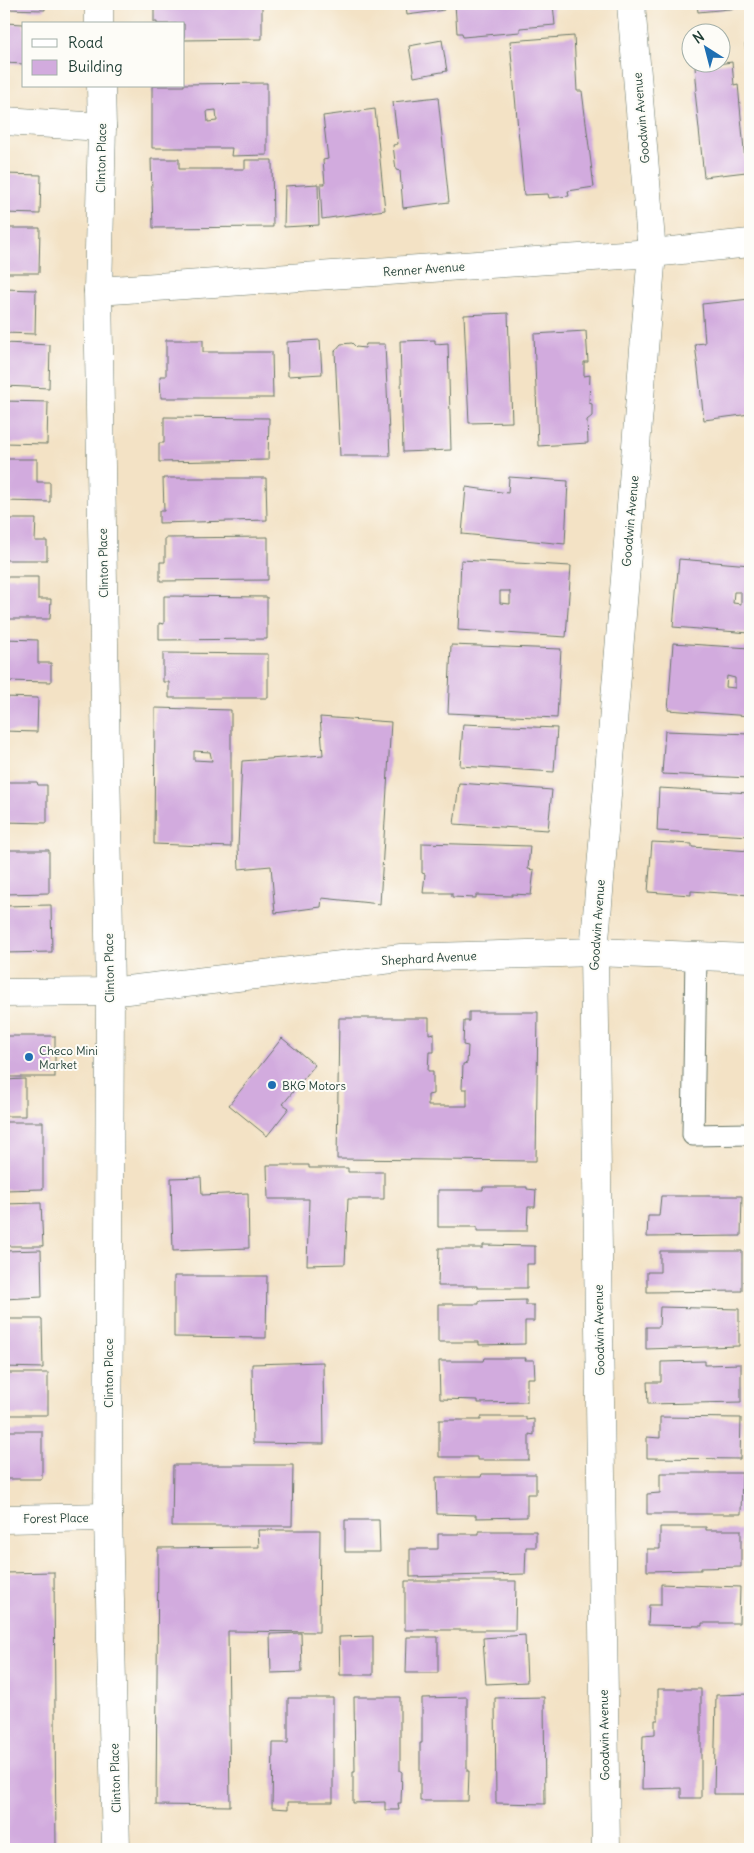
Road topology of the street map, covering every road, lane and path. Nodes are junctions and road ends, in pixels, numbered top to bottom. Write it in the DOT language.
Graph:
graph roads {
  1 [pos="99,4"];
  2 [pos="631,4"];
  3 [pos="99,22"];
  4 [pos="101,88"];
  5 [pos="4,122"];
  6 [pos="102,127"];
  7 [pos="750,243"];
  8 [pos="652,253"];
  9 [pos="98,291"];
  10 [pos="594,952"];
  11 [pos="696,956"];
  12 [pos="750,958"];
  13 [pos="110,992"];
  14 [pos="4,993"];
  15 [pos="750,1134"];
  16 [pos="108,1517"];
  17 [pos="4,1518"];
  18 [pos="116,1849"];
  19 [pos="606,1849"];
  1 -- 3 [label="street"];
  2 -- 8 [label="street, Goodwin Avenue"];
  4 -- 6 [label="street, Clinton Place"];
  5 -- 6 [label="street"];
  6 -- 9 [label="street, Clinton Place"];
  7 -- 8 [label="street, Renner Avenue"];
  8 -- 9 [label="street, Renner Avenue"];
  8 -- 10 [label="street, Goodwin Avenue"];
  9 -- 13 [label="street, Clinton Place"];
  10 -- 11 [label="street, Shephard Avenue"];
  10 -- 13 [label="street, Shephard Avenue"];
  10 -- 19 [label="street, Goodwin Avenue"];
  11 -- 12 [label="street, Shephard Avenue"];
  11 -- 15 [label="lane"];
  13 -- 14 [label="street, Shephard Avenue"];
  13 -- 16 [label="street, Clinton Place"];
  16 -- 17 [label="street, Forest Place"];
  16 -- 18 [label="street, Clinton Place"];
}
